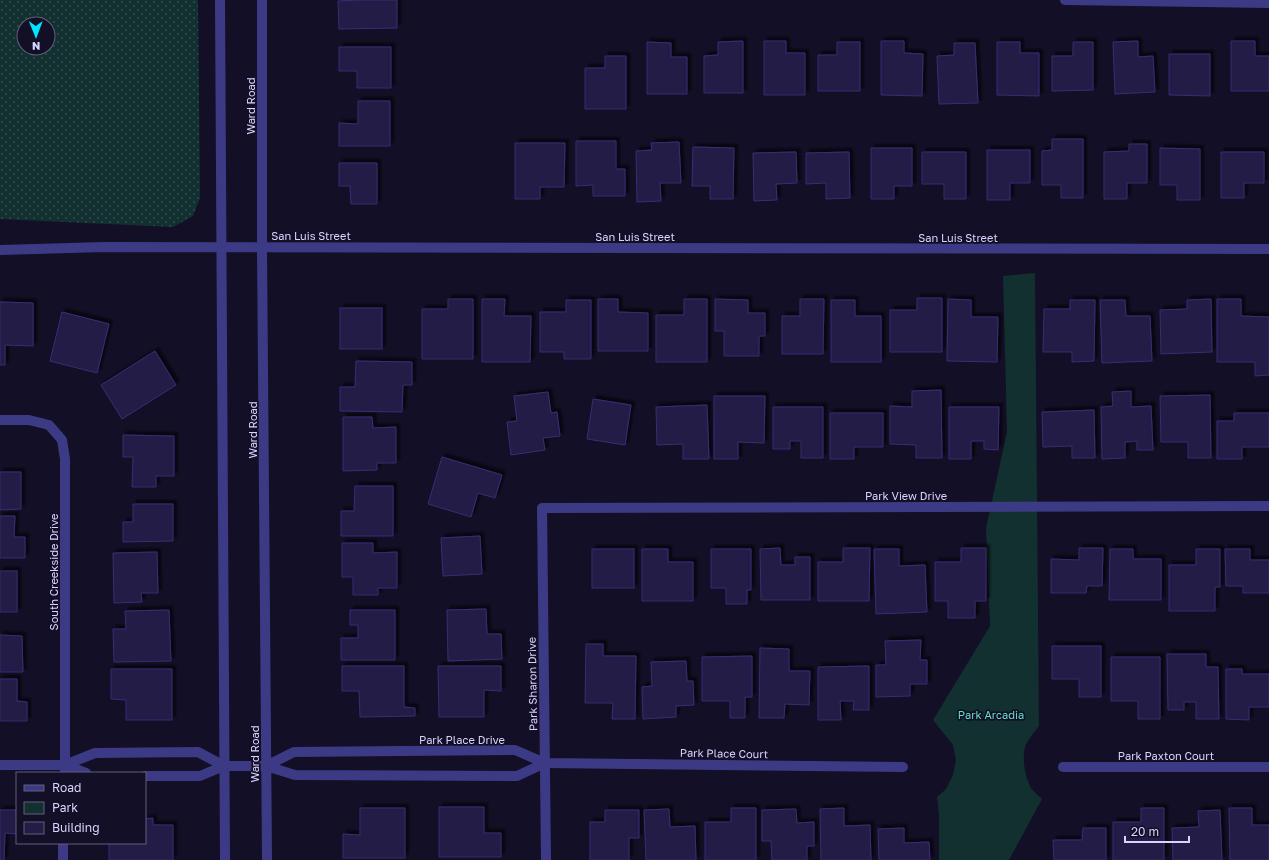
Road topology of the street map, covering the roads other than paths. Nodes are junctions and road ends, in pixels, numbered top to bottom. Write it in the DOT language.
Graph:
graph roads {
  1 [pos="220,0"];
  2 [pos="262,0"];
  3 [pos="1066,0"];
  4 [pos="1269,3"];
  5 [pos="222,247"];
  6 [pos="262,247"];
  7 [pos="1269,249"];
  8 [pos="0,250"];
  9 [pos="0,420"];
  10 [pos="1269,506"];
  11 [pos="542,508"];
  12 [pos="545,763"];
  13 [pos="0,765"];
  14 [pos="224,766"];
  15 [pos="266,766"];
  16 [pos="903,767"];
  17 [pos="1063,767"];
  18 [pos="1269,767"];
  19 [pos="65,769"];
  20 [pos="81,772"];
  21 [pos="146,776"];
  22 [pos="63,844"];
  23 [pos="63,860"];
  24 [pos="225,860"];
  25 [pos="267,860"];
  26 [pos="546,860"];
  1 -- 5 [label="street"];
  2 -- 6 [label="street, Ward Road"];
  3 -- 4 [label="street"];
  5 -- 6 [label="street, San Luis Street"];
  5 -- 8 [label="street, San Luis Street"];
  5 -- 14 [label="street"];
  6 -- 7 [label="street, San Luis Street"];
  6 -- 15 [label="street, Ward Road"];
  9 -- 19 [label="street, South Creekside Drive"];
  10 -- 11 [label="street, Park View Drive"];
  11 -- 12 [label="street, Park Sharon Drive"];
  12 -- 15 [label="street, Park Place Drive"];
  12 -- 15 [label="street, Park Place Drive"];
  12 -- 16 [label="street, Park Place Court"];
  12 -- 26 [label="street, Park Sharon Drive"];
  13 -- 19 [label="street"];
  14 -- 15 [label="street, Park Place Drive"];
  14 -- 19 [label="street, Park Place Drive"];
  14 -- 21 [label="street"];
  14 -- 24 [label="street"];
  15 -- 25 [label="street, Ward Road"];
  17 -- 18 [label="street, Park Paxton Court"];
  19 -- 20 [label="street"];
  22 -- 23 [label="street"];
}
